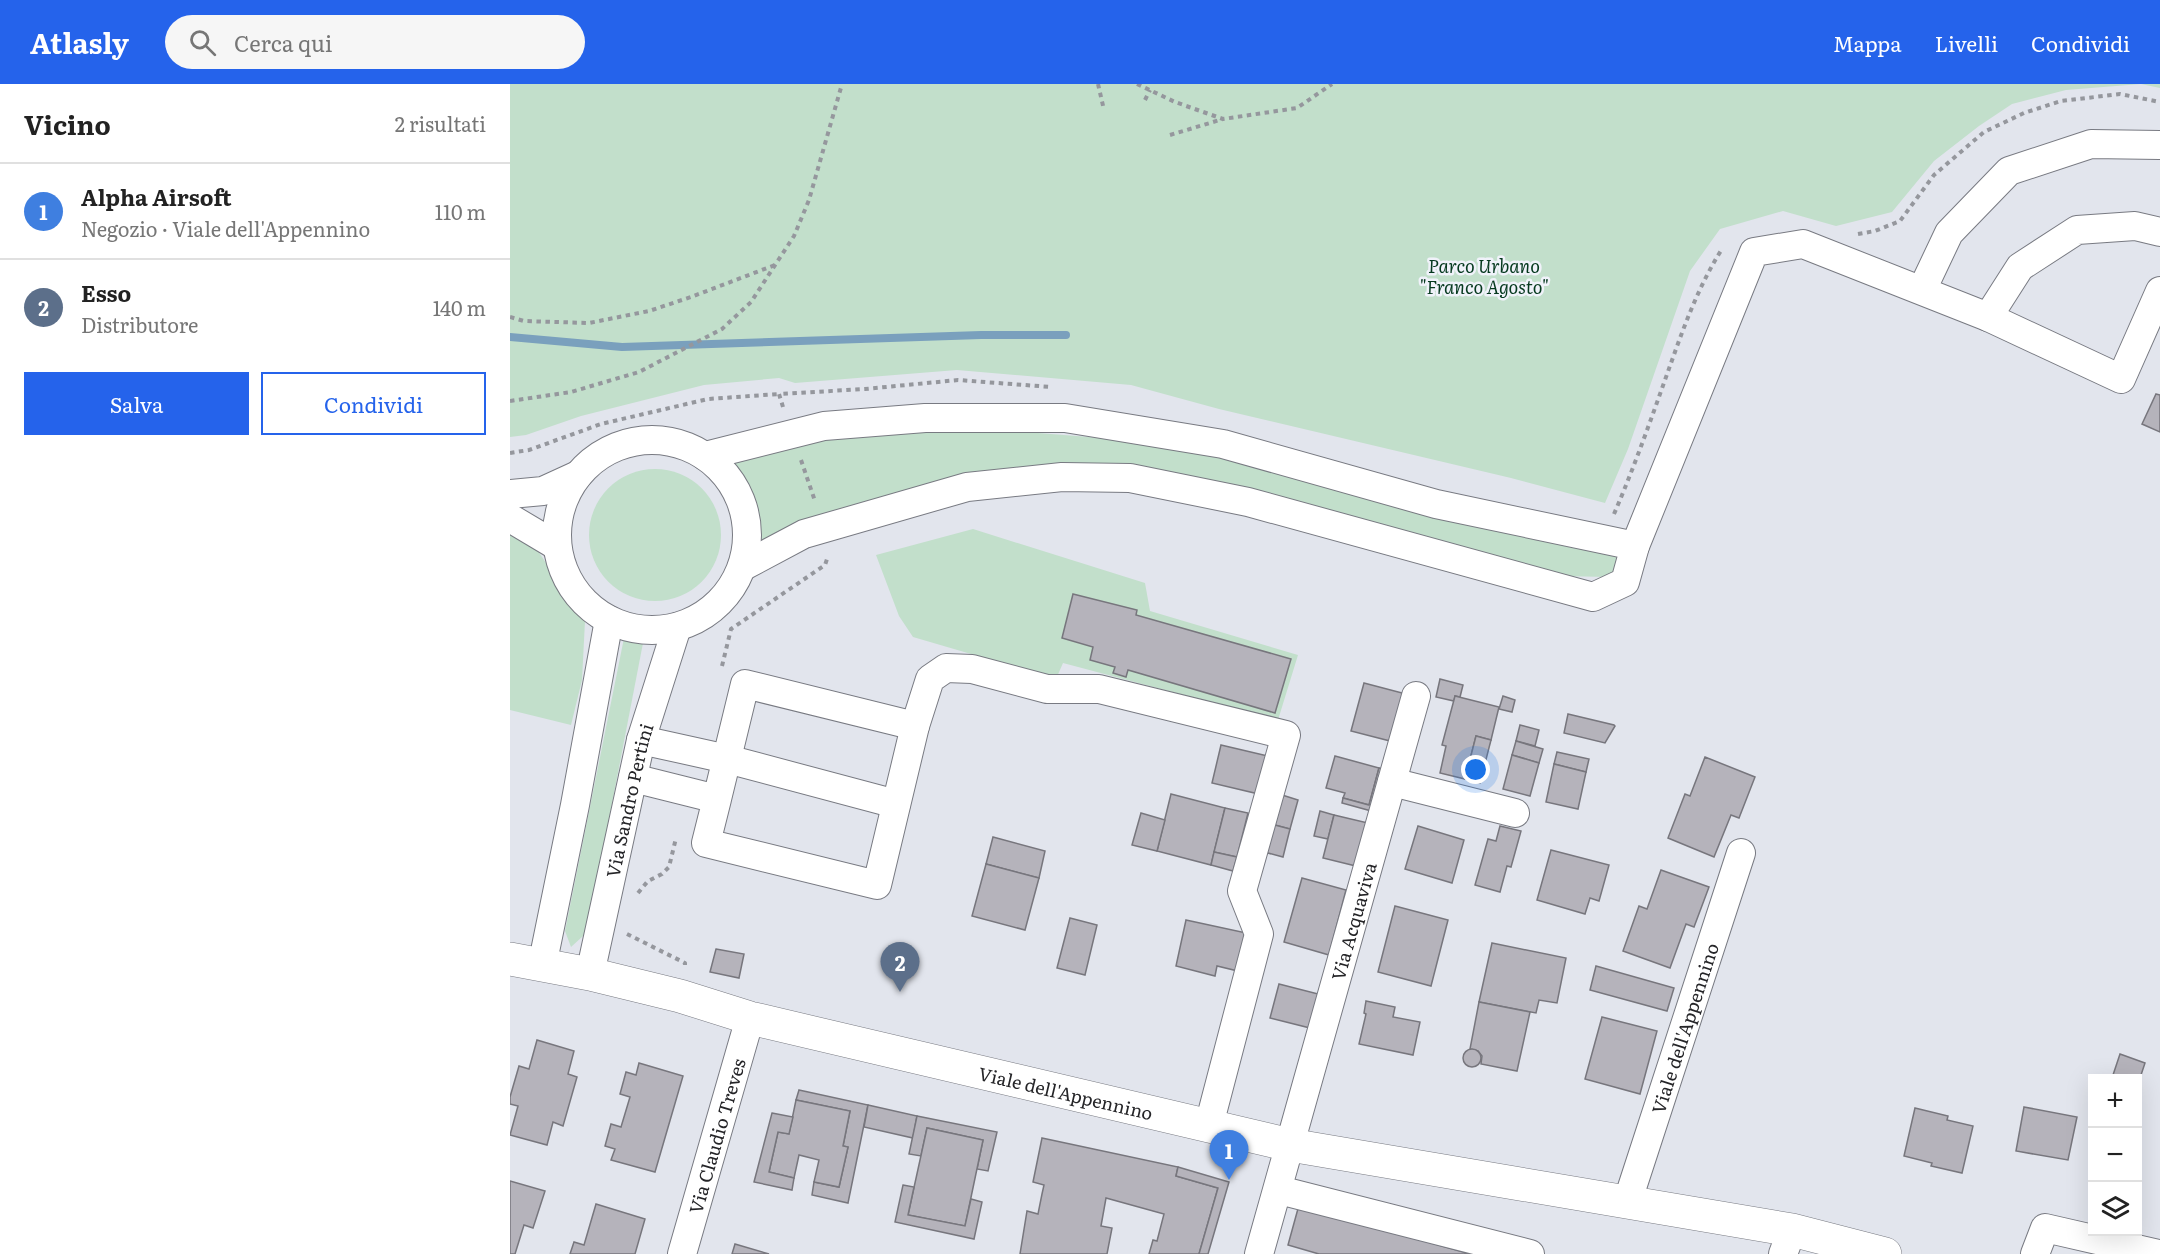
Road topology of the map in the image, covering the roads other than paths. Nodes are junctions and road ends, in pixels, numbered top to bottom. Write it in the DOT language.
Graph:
graph roads {
  1 [pos="2160,145"];
  2 [pos="2160,232"];
  3 [pos="1922,290"];
  4 [pos="2160,291"];
  5 [pos="1988,317"];
  6 [pos="705,456"];
  7 [pos="578,475"];
  8 [pos="510,494"];
  9 [pos="510,518"];
  10 [pos="557,546"];
  11 [pos="1635,546"];
  12 [pos="742,567"];
  13 [pos="609,620"];
  14 [pos="677,627"];
  15 [pos="1416,696"];
  16 [pos="915,726"];
  17 [pos="641,740"];
  18 [pos="727,759"];
  19 [pos="633,778"];
  20 [pos="1392,782"];
  21 [pos="717,799"];
  22 [pos="897,804"];
  23 [pos="1515,813"];
  24 [pos="1741,853"];
  25 [pos="510,959"];
  26 [pos="542,966"];
  27 [pos="590,974"];
  28 [pos="750,1018"];
  29 [pos="1209,1125"];
  30 [pos="1290,1145"];
  31 [pos="1279,1190"];
  32 [pos="1627,1203"];
  33 [pos="1788,1242"];
  34 [pos="681,1254"];
  35 [pos="1259,1254"];
  36 [pos="1530,1254"];
  37 [pos="1885,1254"];
  38 [pos="2035,1254"];
  39 [pos="2158,1254"];
  1 -- 3 [label="street"];
  2 -- 5 [label="street"];
  3 -- 5 [label="street"];
  3 -- 11 [label="street"];
  4 -- 5 [label="street"];
  6 -- 7 [label="street"];
  6 -- 11 [label="street"];
  6 -- 12 [label="street"];
  7 -- 8 [label="street"];
  7 -- 10 [label="street"];
  9 -- 10 [label="street"];
  10 -- 13 [label="street"];
  11 -- 12 [label="street"];
  12 -- 14 [label="street"];
  13 -- 14 [label="street"];
  13 -- 26 [label="street"];
  14 -- 17 [label="street, Via Sandro Pertini"];
  15 -- 20 [label="street, Via Acquaviva"];
  16 -- 18 [label="street"];
  16 -- 22 [label="street"];
  16 -- 29 [label="street"];
  17 -- 18 [label="street"];
  17 -- 19 [label="street, Via Sandro Pertini"];
  18 -- 21 [label="street"];
  18 -- 22 [label="street"];
  19 -- 21 [label="street"];
  19 -- 27 [label="street, Via Sandro Pertini"];
  20 -- 23 [label="street"];
  20 -- 30 [label="street, Via Acquaviva"];
  21 -- 22 [label="street"];
  24 -- 32 [label="street, Viale dell'Appennino"];
  25 -- 26 [label="main road, Viale dell'Appennino"];
  26 -- 27 [label="main road, Viale dell'Appennino"];
  27 -- 28 [label="main road, Viale dell'Appennino"];
  28 -- 29 [label="main road, Viale dell'Appennino"];
  28 -- 34 [label="street, Via Claudio Treves"];
  29 -- 30 [label="main road, Viale dell'Appennino"];
  30 -- 31 [label="street, Via Acquaviva"];
  30 -- 32 [label="main road, Viale dell'Appennino"];
  31 -- 35 [label="street, Via Acquaviva"];
  31 -- 36 [label="street"];
  32 -- 33 [label="main road, Viale dell'Appennino"];
  33 -- 37 [label="main road, Viale dell'Appennino"];
  38 -- 39 [label="street"];
}
